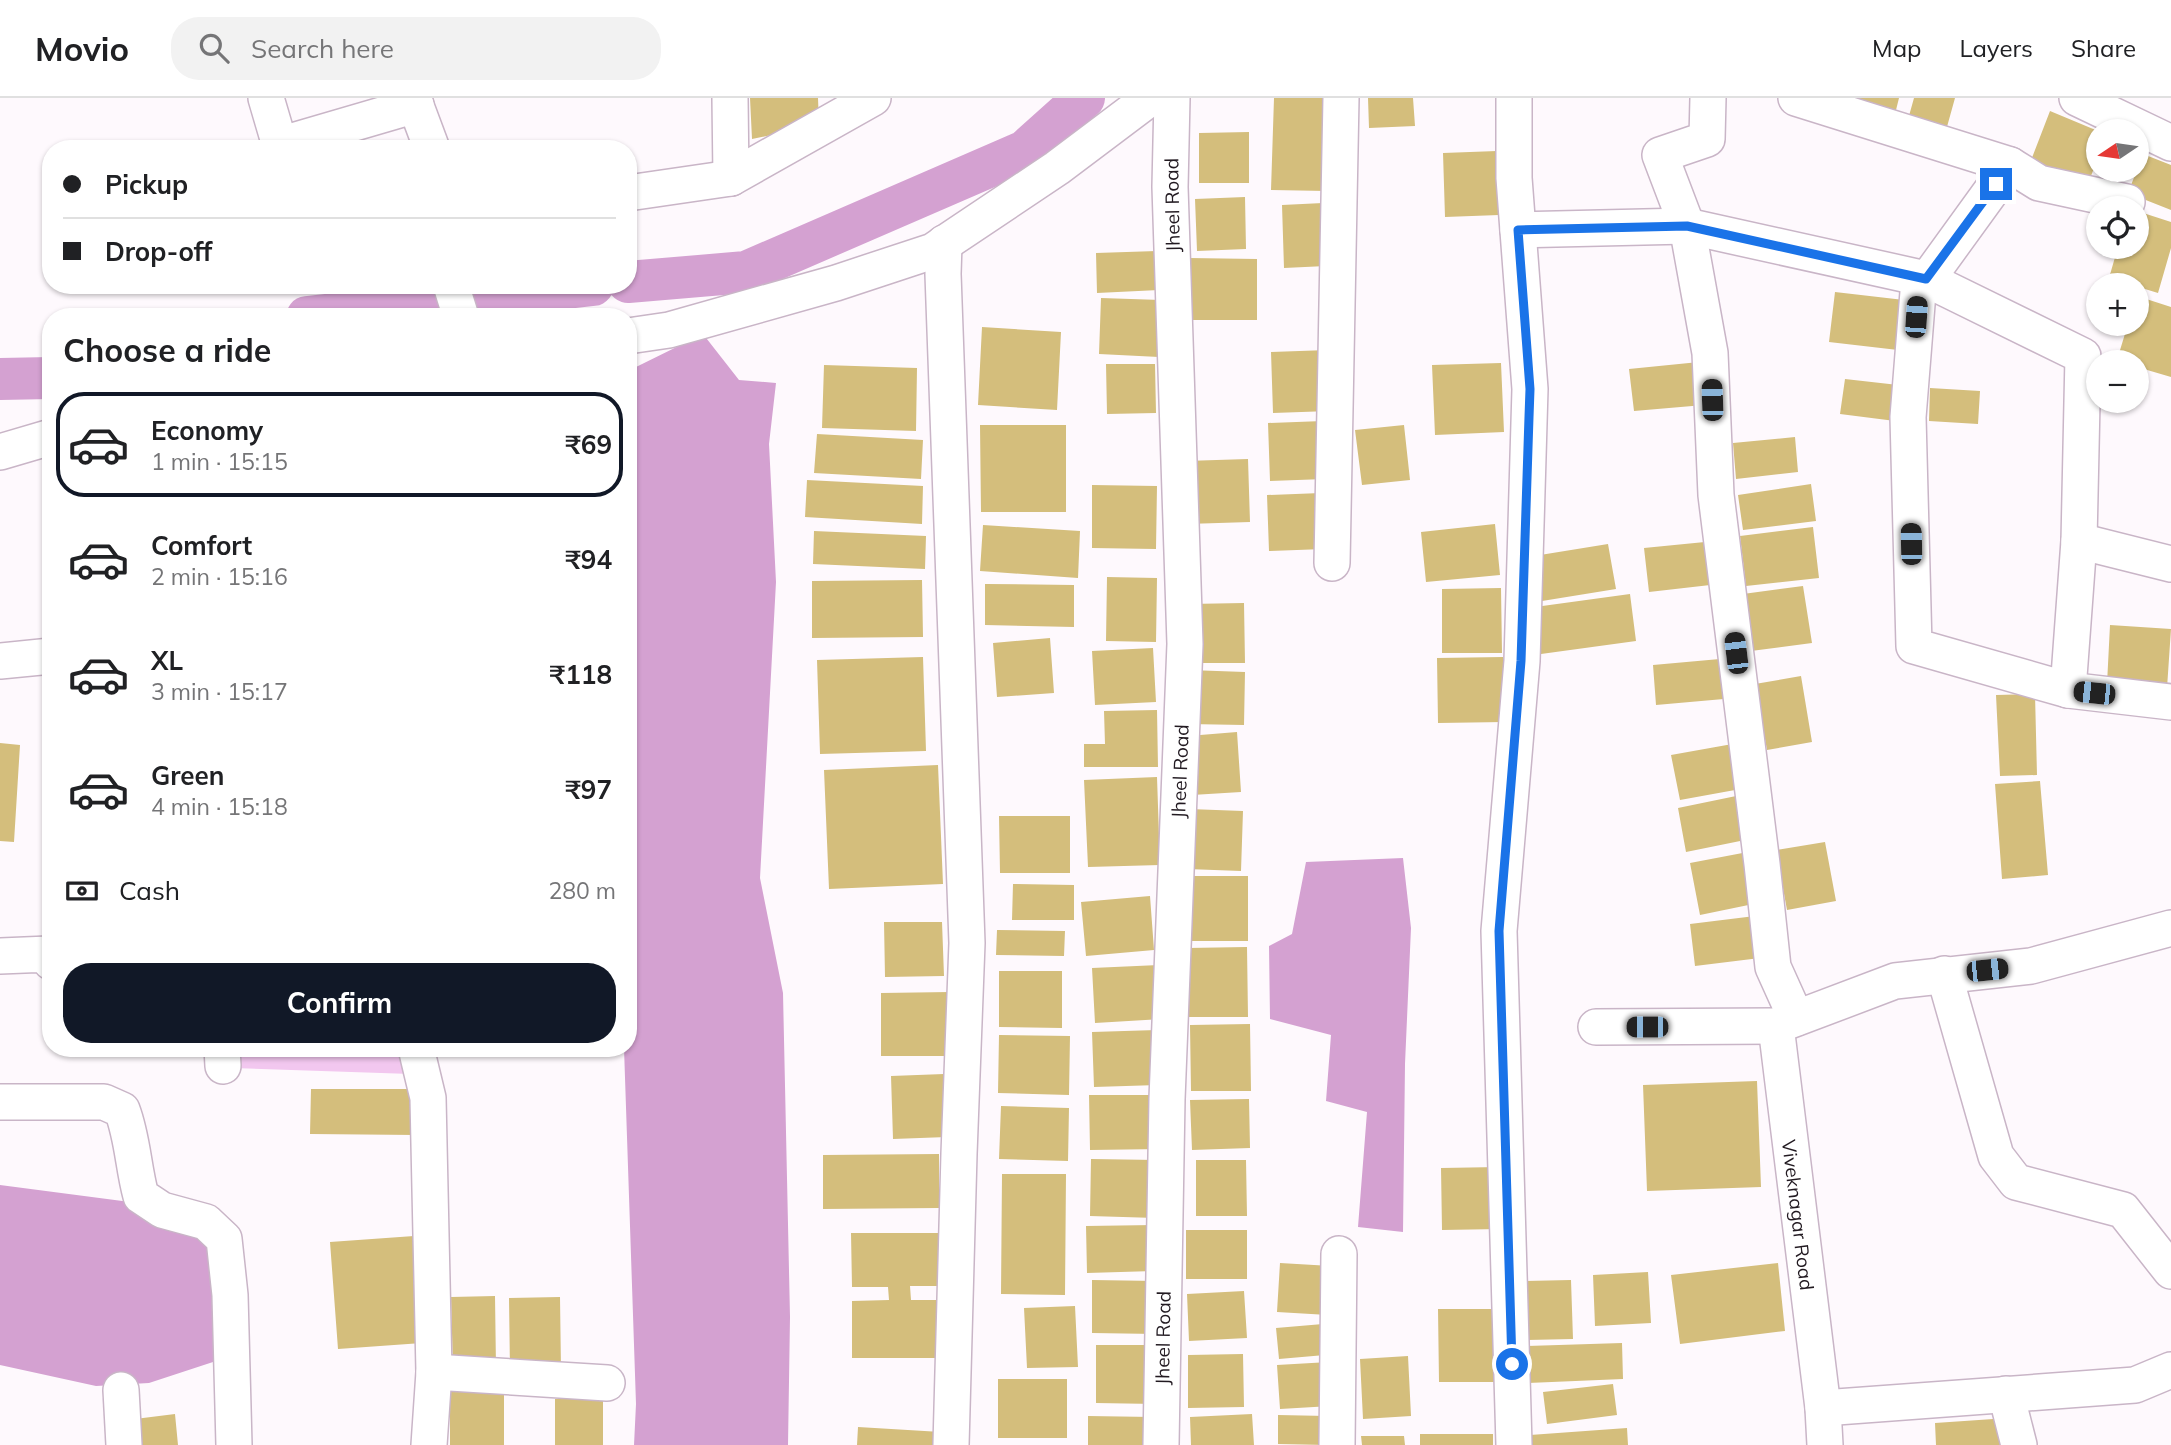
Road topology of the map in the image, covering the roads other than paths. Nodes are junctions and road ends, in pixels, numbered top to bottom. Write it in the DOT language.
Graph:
graph roads {
  1 [pos="266,98"];
  2 [pos="730,98"];
  3 [pos="873,98"];
  4 [pos="1150,98"];
  5 [pos="1172,98"];
  6 [pos="1341,98"];
  7 [pos="1514,98"];
  8 [pos="1708,98"];
  9 [pos="1797,98"];
  10 [pos="2077,98"];
  11 [pos="414,101"];
  12 [pos="278,140"];
  13 [pos="300,140"];
  14 [pos="429,140"];
  15 [pos="2171,143"];
  16 [pos="2010,165"];
  17 [pos="731,178"];
  18 [pos="637,191"];
  19 [pos="2099,196"];
  20 [pos="1687,226"];
  21 [pos="1518,230"];
  22 [pos="944,243"];
  23 [pos="1926,279"];
  24 [pos="637,335"];
  25 [pos="42,440"];
  26 [pos="0,452"];
  27 [pos="2079,541"];
  28 [pos="1332,564"];
  29 [pos="2171,564"];
  30 [pos="42,657"];
  31 [pos="0,660"];
  32 [pos="2068,690"];
  33 [pos="2171,702"];
  34 [pos="2171,928"];
  35 [pos="42,954"];
  36 [pos="0,956"];
  37 [pos="1944,974"];
  38 [pos="1795,1019"];
  39 [pos="1596,1027"];
  40 [pos="418,1057"];
  41 [pos="0,1102"];
  42 [pos="1339,1254"];
  43 [pos="2171,1271"];
  44 [pos="2171,1370"];
  45 [pos="434,1372"];
  46 [pos="607,1383"];
  47 [pos="121,1390"];
  48 [pos="2006,1394"];
  49 [pos="1823,1408"];
  50 [pos="124,1445"];
  51 [pos="233,1445"];
  52 [pos="429,1445"];
  53 [pos="951,1445"];
  54 [pos="1161,1445"];
  55 [pos="1337,1445"];
  56 [pos="1514,1445"];
  57 [pos="1825,1445"];
  58 [pos="2019,1445"];
  1 -- 12 [label="street"];
  2 -- 17 [label="street"];
  3 -- 17 [label="street"];
  4 -- 22 [label="street"];
  5 -- 54 [label="street, Jheel Road"];
  6 -- 28 [label="street"];
  7 -- 21 [label="street"];
  8 -- 20 [label="street, Viveknagar Road"];
  9 -- 16 [label="street"];
  10 -- 15 [label="street"];
  11 -- 13 [label="street"];
  11 -- 14 [label="street"];
  16 -- 19 [label="street"];
  16 -- 23 [label="street"];
  17 -- 18 [label="street"];
  20 -- 21 [label="street"];
  20 -- 23 [label="street"];
  20 -- 38 [label="street, Viveknagar Road"];
  21 -- 56 [label="street"];
  22 -- 24 [label="street"];
  22 -- 53 [label="street"];
  23 -- 27 [label="street"];
  23 -- 32 [label="street"];
  25 -- 26 [label="street"];
  27 -- 29 [label="street"];
  27 -- 32 [label="street"];
  30 -- 31 [label="street"];
  32 -- 33 [label="street"];
  34 -- 37 [label="street"];
  35 -- 36 [label="street"];
  37 -- 38 [label="street"];
  37 -- 43 [label="street"];
  38 -- 39 [label="street"];
  38 -- 49 [label="street, Viveknagar Road"];
  40 -- 45 [label="street"];
  41 -- 51 [label="street"];
  42 -- 55 [label="street"];
  44 -- 48 [label="street"];
  45 -- 46 [label="street"];
  45 -- 52 [label="street"];
  47 -- 50 [label="street"];
  48 -- 49 [label="street"];
  48 -- 58 [label="street"];
  49 -- 57 [label="street, Viveknagar Road"];
}
